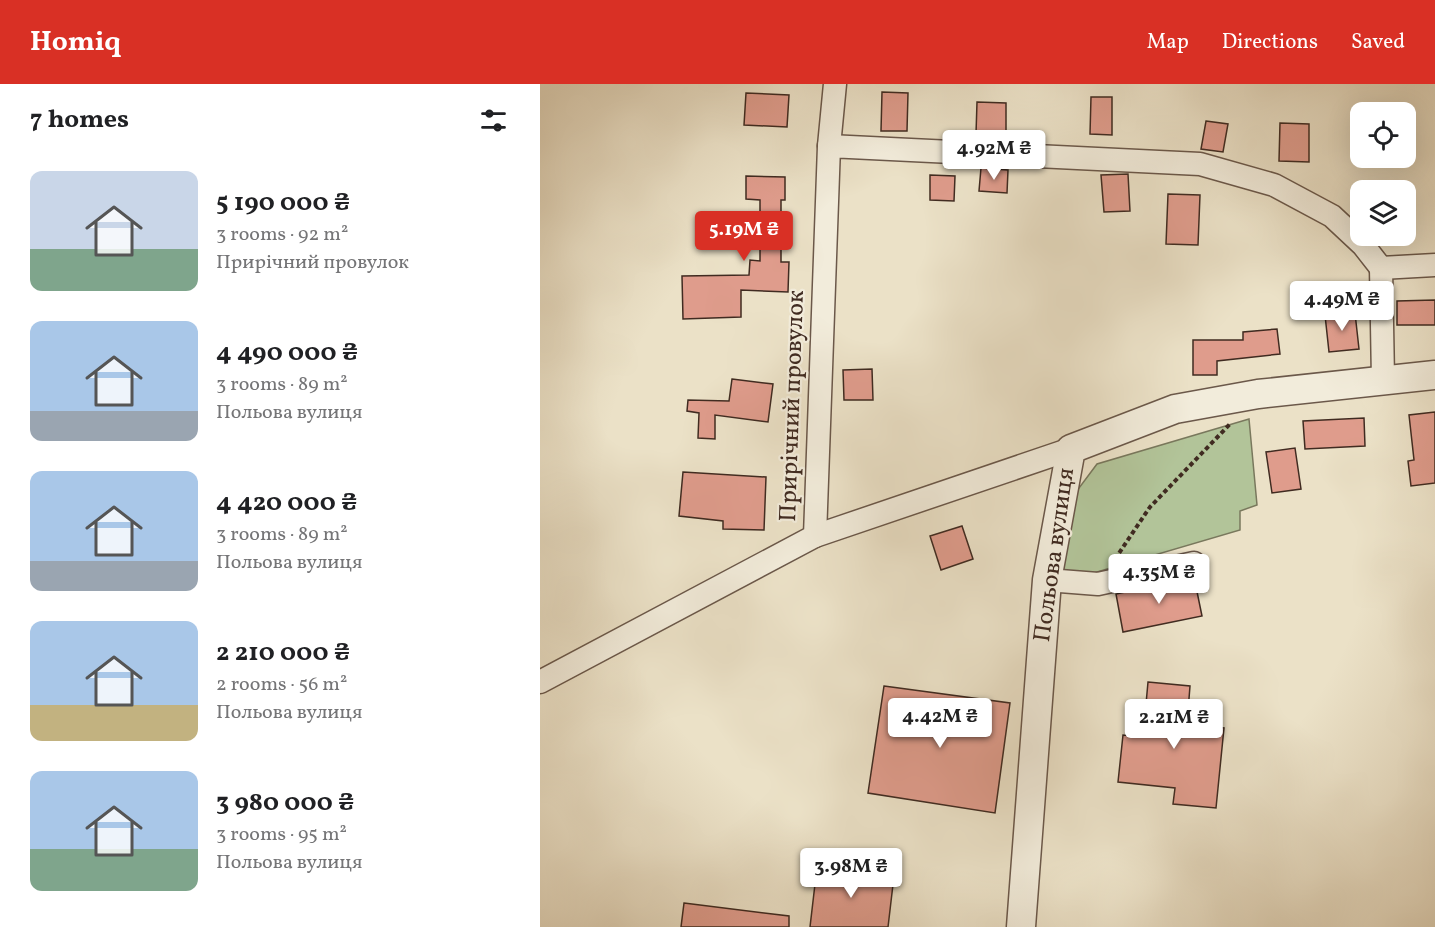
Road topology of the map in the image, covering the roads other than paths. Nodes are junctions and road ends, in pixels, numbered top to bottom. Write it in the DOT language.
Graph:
graph roads {
  1 [pos="835,84"];
  2 [pos="829,146"];
  3 [pos="1435,265"];
  4 [pos="1381,268"];
  5 [pos="1435,375"];
  6 [pos="1383,380"];
  7 [pos="1071,449"];
  8 [pos="815,536"];
  9 [pos="1194,563"];
  10 [pos="1047,580"];
  11 [pos="540,682"];
  12 [pos="1021,927"];
  1 -- 2 [label="street, Прирічний провулок"];
  2 -- 4 [label="street"];
  2 -- 8 [label="street, Прирічний провулок"];
  3 -- 4 [label="street"];
  4 -- 6 [label="street"];
  5 -- 6 [label="street, Польова вулиця"];
  6 -- 7 [label="street, Польова вулиця"];
  7 -- 8 [label="street"];
  7 -- 10 [label="street, Польова вулиця"];
  8 -- 11 [label="street, Прирічний провулок"];
  9 -- 10 [label="street"];
  10 -- 12 [label="street, Польова вулиця"];
}
